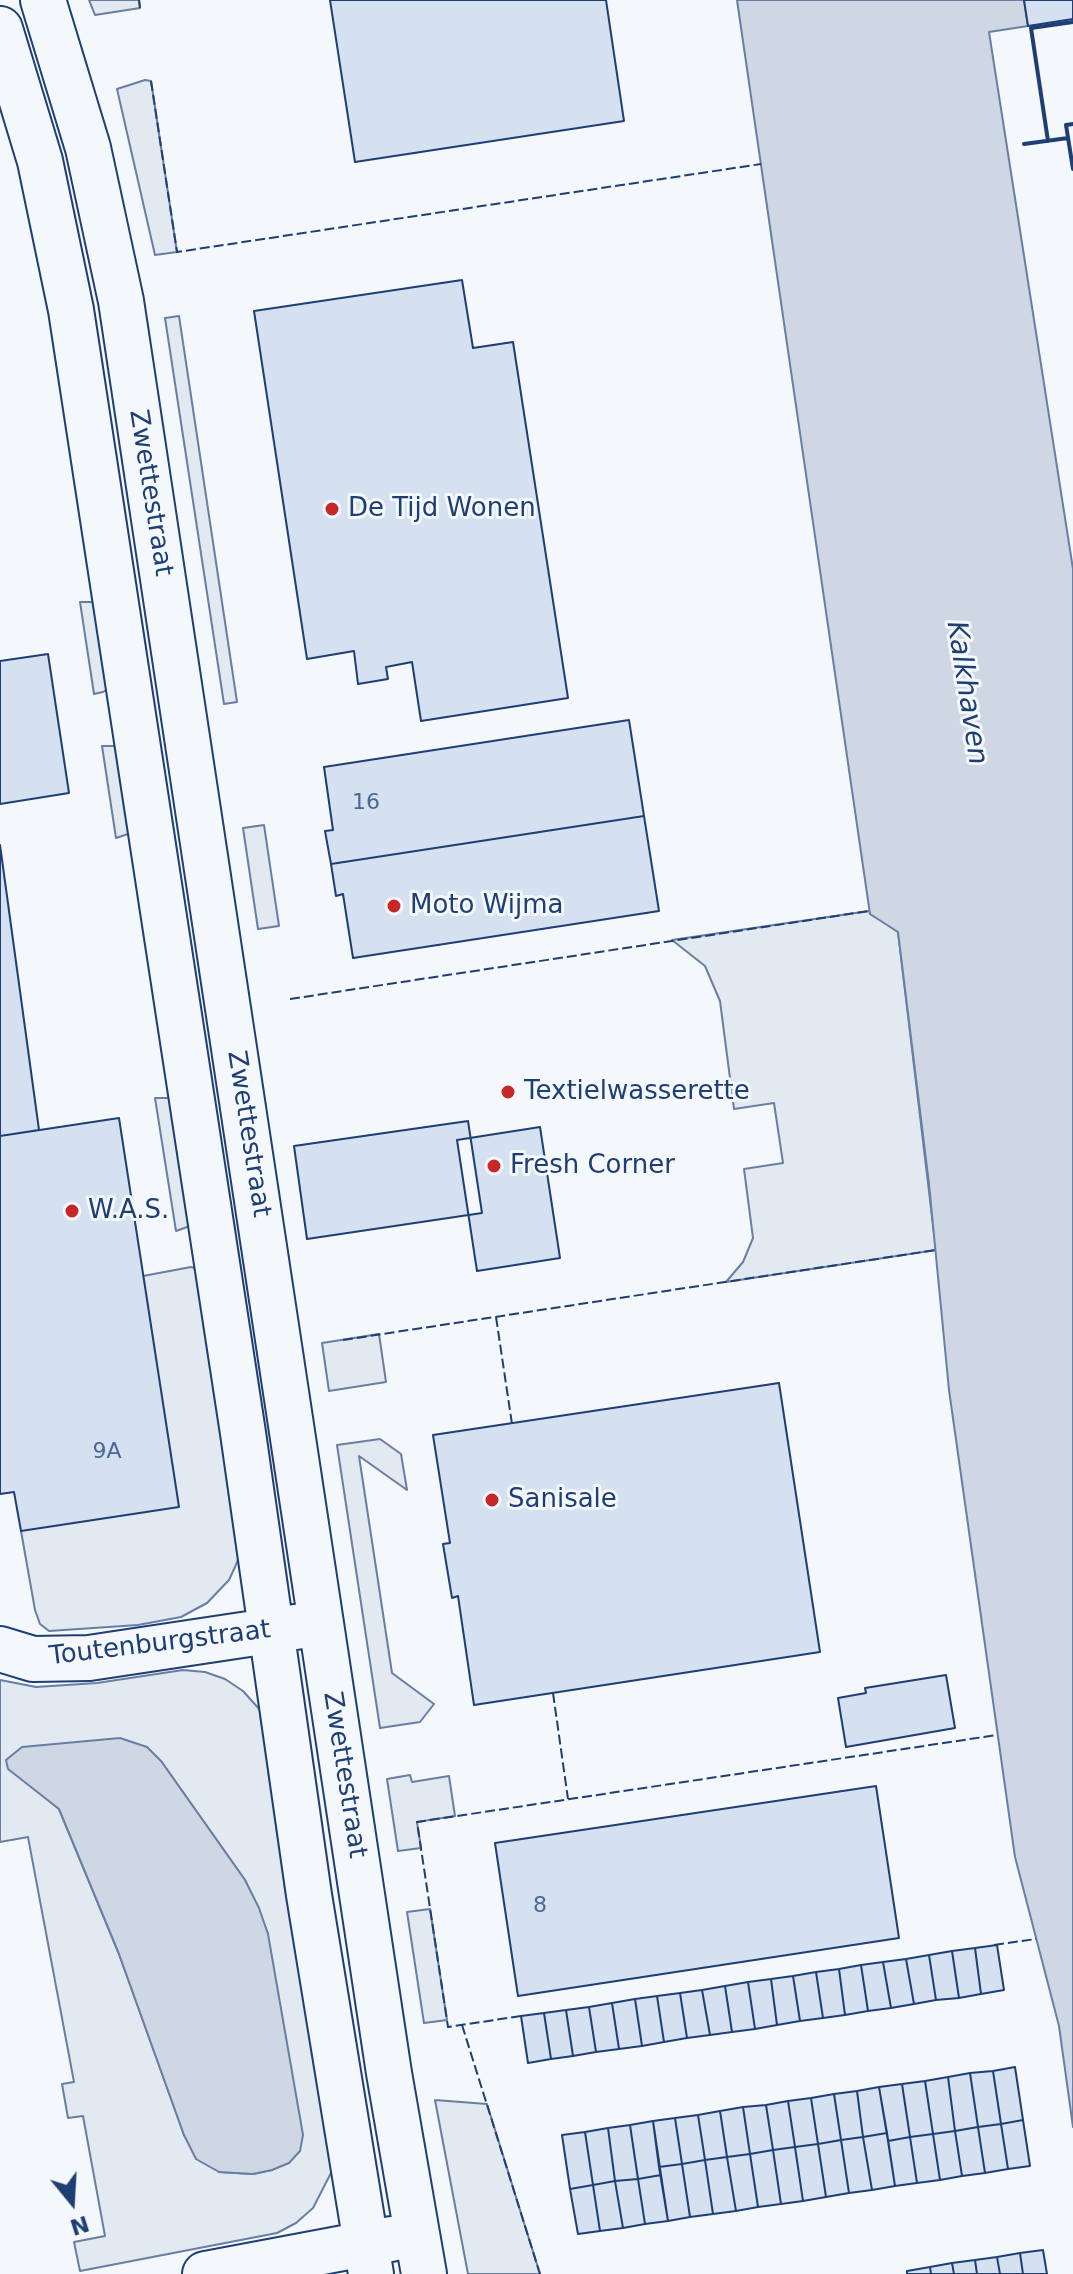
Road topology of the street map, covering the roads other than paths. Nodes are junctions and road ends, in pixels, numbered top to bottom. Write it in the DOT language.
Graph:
graph roads {
  1 [pos="43,0"];
  2 [pos="0,29"];
  3 [pos="322,1624"];
  4 [pos="272,1631"];
  5 [pos="0,1649"];
  6 [pos="420,2255"];
  7 [pos="368,2259"];
  8 [pos="205,2274"];
  1 -- 3 [label="street, Zwettestraat"];
  2 -- 4 [label="street, Zwettestraat"];
  3 -- 4 [label="street, Toutenburgstraat"];
  3 -- 6 [label="street, Zwettestraat"];
  4 -- 5 [label="street, Toutenburgstraat"];
  4 -- 7 [label="street, Zwettestraat"];
  6 -- 7 [label="street"];
  7 -- 8 [label="street"];
}
